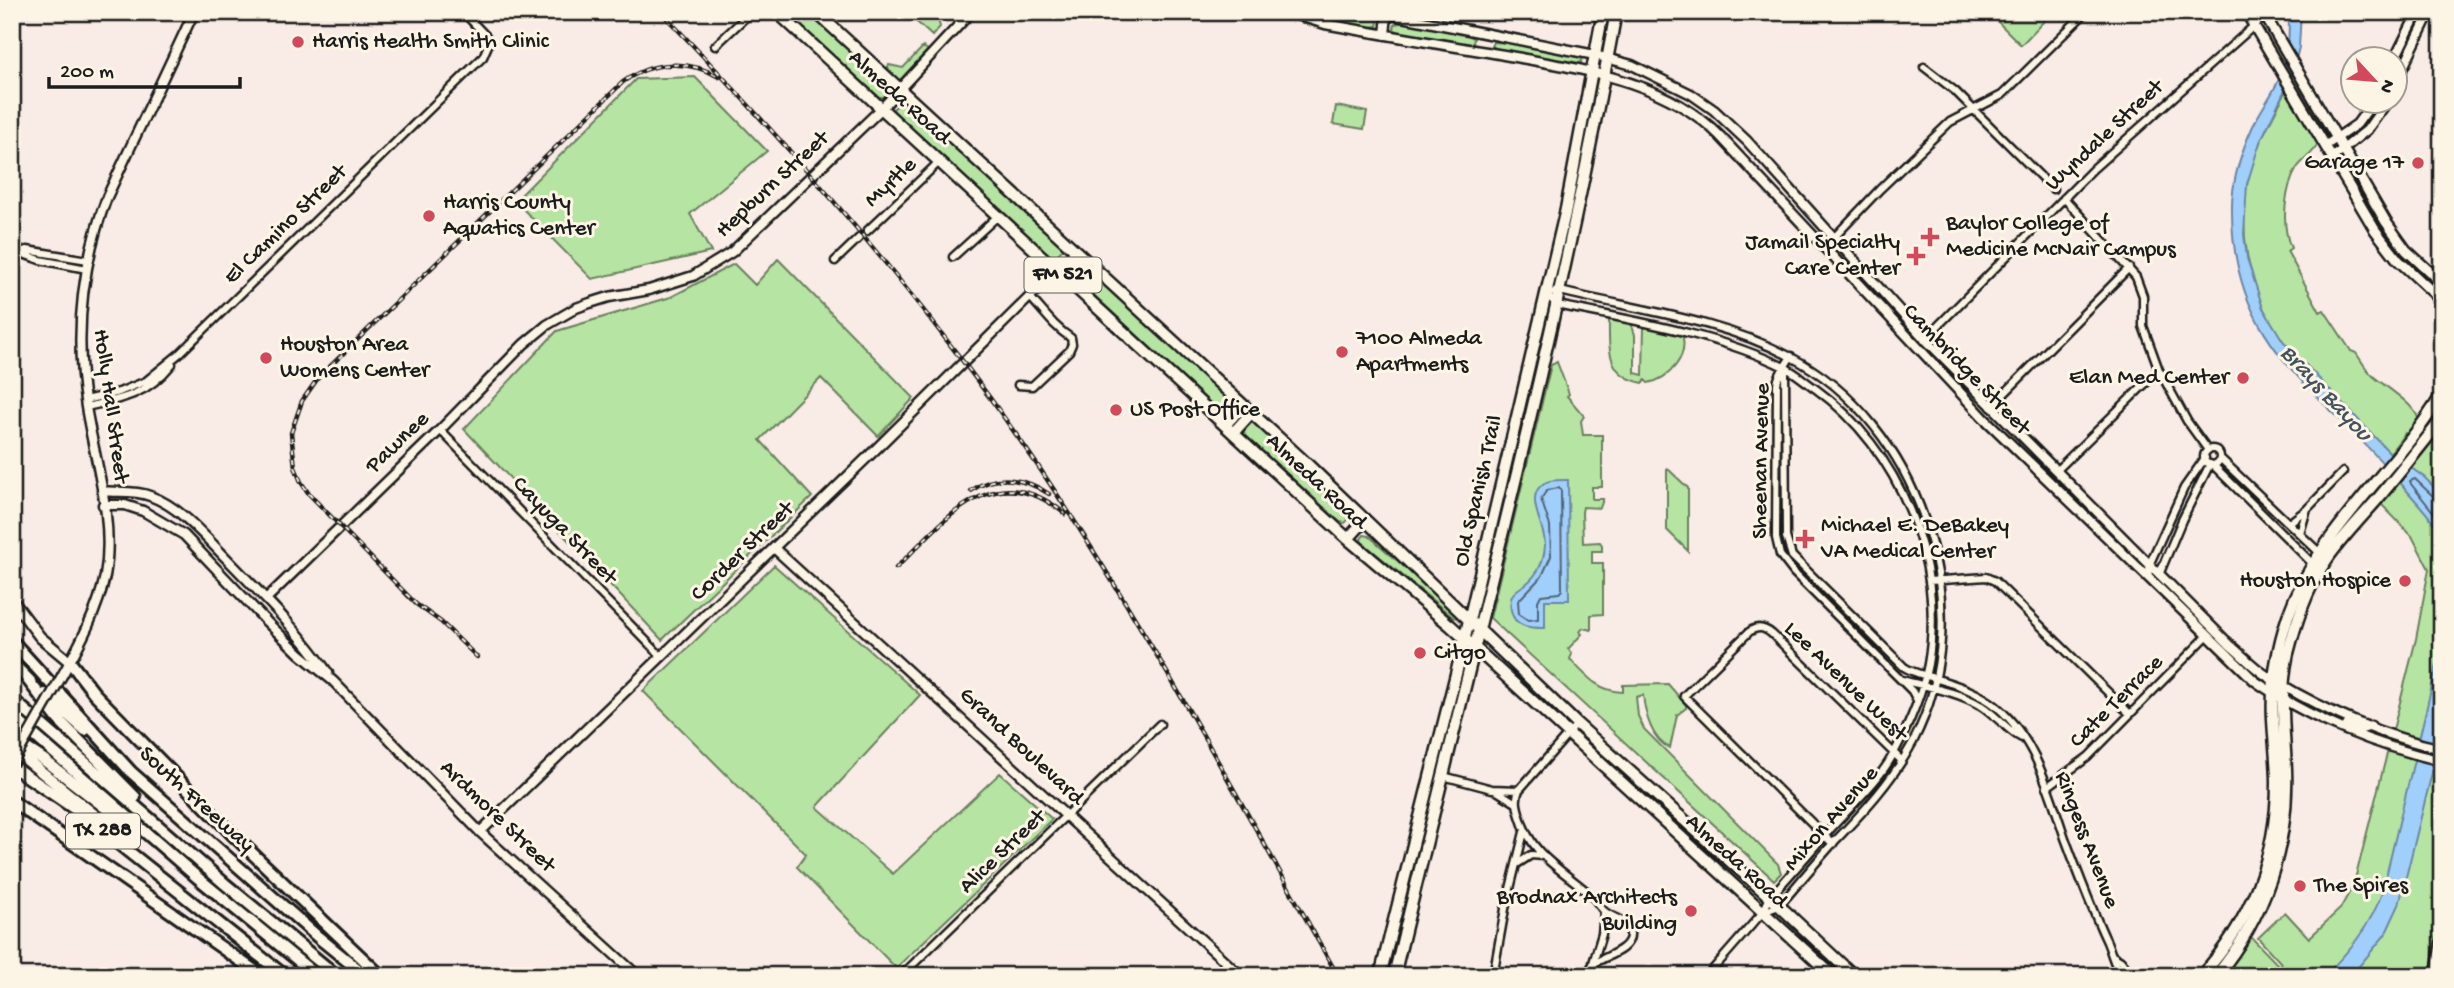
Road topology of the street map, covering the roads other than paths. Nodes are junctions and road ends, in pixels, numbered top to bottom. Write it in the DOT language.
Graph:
graph roads {
  1 [pos="194,12"];
  2 [pos="463,12"];
  3 [pos="751,12"];
  4 [pos="778,12"];
  5 [pos="816,12"];
  6 [pos="971,12"];
  7 [pos="1287,12"];
  8 [pos="1377,12"];
  9 [pos="1603,12"];
  10 [pos="1616,12"];
  11 [pos="2086,12"];
  12 [pos="2246,12"];
  13 [pos="2417,13"];
  14 [pos="1387,14"];
  15 [pos="2429,16"];
  16 [pos="2265,17"];
  17 [pos="2253,25"];
  18 [pos="1385,35"];
  19 [pos="715,46"];
  20 [pos="2402,46"];
  21 [pos="1595,55"];
  22 [pos="1607,59"];
  23 [pos="2408,59"];
  24 [pos="1924,67"];
  25 [pos="1592,72"];
  26 [pos="1604,75"];
  27 [pos="899,88"];
  28 [pos="882,108"];
  29 [pos="1714,110"];
  30 [pos="1974,111"];
  31 [pos="2363,116"];
  32 [pos="2377,116"];
  33 [pos="1706,121"];
  34 [pos="2337,138"];
  35 [pos="2325,146"];
  36 [pos="2344,150"];
  37 [pos="2332,158"];
  38 [pos="940,161"];
  39 [pos="1573,176"];
  40 [pos="1584,178"];
  41 [pos="2053,189"];
  42 [pos="2064,198"];
  43 [pos="999,215"];
  44 [pos="867,231"];
  45 [pos="1834,237"];
  46 [pos="859,238"];
  47 [pos="1824,248"];
  48 [pos="16,251"];
  49 [pos="1076,251"];
  50 [pos="953,257"];
  51 [pos="835,261"];
  52 [pos="87,265"];
  53 [pos="2129,268"];
  54 [pos="1058,270"];
  55 [pos="2442,283"];
  56 [pos="1560,291"];
  57 [pos="1546,294"];
  58 [pos="1027,299"];
  59 [pos="2442,301"];
  60 [pos="1557,304"];
  61 [pos="1040,312"];
  62 [pos="558,318"];
  63 [pos="1925,339"];
  64 [pos="1916,348"];
  65 [pos="1791,356"];
  66 [pos="1785,368"];
  67 [pos="2159,370"];
  68 [pos="1800,377"];
  69 [pos="1018,385"];
  70 [pos="2442,394"];
  71 [pos="1786,396"];
  72 [pos="85,403"];
  73 [pos="1519,404"];
  74 [pos="1242,405"];
  75 [pos="1532,406"];
  76 [pos="1992,407"];
  77 [pos="1251,413"];
  78 [pos="2442,419"];
  79 [pos="1226,424"];
  80 [pos="440,430"];
  81 [pos="1234,432"];
  82 [pos="2417,441"];
  83 [pos="2208,450"];
  84 [pos="2205,458"];
  85 [pos="2220,458"];
  86 [pos="2212,464"];
  87 [pos="2056,471"];
  88 [pos="2343,472"];
  89 [pos="102,491"];
  90 [pos="103,505"];
  91 [pos="1495,505"];
  92 [pos="1508,506"];
  93 [pos="2307,509"];
  94 [pos="1365,520"];
  95 [pos="2289,523"];
  96 [pos="191,524"];
  97 [pos="2300,533"];
  98 [pos="182,534"];
  99 [pos="1348,539"];
  100 [pos="775,548"];
  101 [pos="2323,556"];
  102 [pos="2150,563"];
  103 [pos="2316,567"];
  104 [pos="2160,574"];
  105 [pos="1941,580"];
  106 [pos="2151,580"];
  107 [pos="1929,581"];
  108 [pos="266,599"];
  109 [pos="12,600"];
  110 [pos="1845,610"];
  111 [pos="1838,617"];
  112 [pos="1468,620"];
  113 [pos="1479,632"];
  114 [pos="2207,636"];
  115 [pos="1464,639"];
  116 [pos="12,641"];
  117 [pos="1475,649"];
  118 [pos="662,657"];
  119 [pos="70,662"];
  120 [pos="12,663"];
  121 [pos="25,676"];
  122 [pos="1925,676"];
  123 [pos="1935,678"];
  124 [pos="1900,679"];
  125 [pos="2274,680"];
  126 [pos="333,681"];
  127 [pos="1923,685"];
  128 [pos="2284,685"];
  129 [pos="1932,688"];
  130 [pos="2278,697"];
  131 [pos="12,699"];
  132 [pos="1917,700"];
  133 [pos="2130,714"];
  134 [pos="12,716"];
  135 [pos="1160,724"];
  136 [pos="1577,724"];
  137 [pos="2371,726"];
  138 [pos="2345,729"];
  139 [pos="1440,735"];
  140 [pos="1567,735"];
  141 [pos="2022,738"];
  142 [pos="12,739"];
  143 [pos="1452,739"];
  144 [pos="12,748"];
  145 [pos="2442,749"];
  146 [pos="1894,754"];
  147 [pos="1902,761"];
  148 [pos="2442,761"];
  149 [pos="12,765"];
  150 [pos="131,772"];
  151 [pos="1430,773"];
  152 [pos="1443,776"];
  153 [pos="2047,786"];
  154 [pos="1521,787"];
  155 [pos="1492,789"];
  156 [pos="12,802"];
  157 [pos="1516,803"];
  158 [pos="1067,816"];
  159 [pos="1420,816"];
  160 [pos="1432,818"];
  161 [pos="144,832"];
  162 [pos="480,832"];
  163 [pos="1524,832"];
  164 [pos="1824,836"];
  165 [pos="1833,844"];
  166 [pos="1543,856"];
  167 [pos="1517,864"];
  168 [pos="225,884"];
  169 [pos="1770,897"];
  170 [pos="191,900"];
  171 [pos="1779,905"];
  172 [pos="1397,907"];
  173 [pos="1410,909"];
  174 [pos="1604,912"];
  175 [pos="1763,912"];
  176 [pos="2248,920"];
  177 [pos="2442,938"];
  178 [pos="2113,956"];
  179 [pos="1593,963"];
  180 [pos="262,976"];
  181 [pos="285,976"];
  182 [pos="317,976"];
  183 [pos="337,976"];
  184 [pos="366,976"];
  185 [pos="381,976"];
  186 [pos="638,976"];
  187 [pos="901,976"];
  188 [pos="1241,976"];
  189 [pos="1380,976"];
  190 [pos="1394,976"];
  191 [pos="1493,976"];
  192 [pos="1587,976"];
  193 [pos="1707,976"];
  194 [pos="1833,976"];
  195 [pos="1854,976"];
  196 [pos="2121,976"];
  197 [pos="2132,976"];
  198 [pos="2201,976"];
  199 [pos="2216,976"];
  200 [pos="2436,976"];
  1 -- 52 [label="street, Holly Hall Street"];
  2 -- 72 [label="street, El Camino Street"];
  3 -- 19 [label="street"];
  4 -- 28 [label="main road, Almeda Road / FM 521"];
  5 -- 27 [label="main road, Almeda Road / FM 521"];
  6 -- 27 [label="street, Hepburn Street"];
  7 -- 18 [label="street, Cambridge Street"];
  8 -- 14 [label="street, Cambridge Street"];
  9 -- 21 [label="main road, Old Spanish Trail"];
  10 -- 22 [label="main road, Old Spanish Trail"];
  11 -- 30 [label="street"];
  12 -- 17 [label="main road"];
  13 -- 15 [label="street"];
  13 -- 20 [label="street"];
  14 -- 18 [label="street"];
  14 -- 21 [label="street, Cambridge Street"];
  15 -- 23 [label="street"];
  16 -- 17 [label="street, Wyndale Street"];
  16 -- 34 [label="main road"];
  17 -- 35 [label="main road"];
  17 -- 42 [label="street, Wyndale Street"];
  18 -- 25 [label="street, Cambridge Street"];
  21 -- 22 [label="street, Cambridge Street"];
  21 -- 25 [label="main road, Old Spanish Trail"];
  22 -- 26 [label="main road, Old Spanish Trail"];
  22 -- 29 [label="street, Cambridge Street"];
  24 -- 30 [label="street"];
  25 -- 26 [label="street, Cambridge Street"];
  25 -- 39 [label="main road, Old Spanish Trail"];
  26 -- 33 [label="street, Cambridge Street"];
  26 -- 40 [label="main road, Old Spanish Trail"];
  27 -- 28 [label="street, Hepburn Street"];
  27 -- 49 [label="main road, Almeda Road / FM 521"];
  28 -- 38 [label="main road, Almeda Road / FM 521"];
  28 -- 62 [label="street, Hepburn Street"];
  29 -- 33 [label="street"];
  29 -- 45 [label="street, Cambridge Street"];
  30 -- 41 [label="street"];
  30 -- 45 [label="street"];
  31 -- 34 [label="street"];
  32 -- 36 [label="street"];
  33 -- 47 [label="street, Cambridge Street"];
  34 -- 35 [label="street"];
  34 -- 36 [label="main road"];
  35 -- 37 [label="main road"];
  36 -- 37 [label="street"];
  36 -- 55 [label="main road"];
  37 -- 59 [label="main road"];
  38 -- 43 [label="main road, Almeda Road / FM 521"];
  38 -- 44 [label="street, Myrtle"];
  39 -- 40 [label="main road"];
  39 -- 57 [label="main road, Old Spanish Trail"];
  40 -- 56 [label="main road, Old Spanish Trail"];
  42 -- 53 [label="street"];
  42 -- 63 [label="street, Wyndale Street"];
  43 -- 50 [label="street"];
  43 -- 54 [label="main road, Almeda Road / FM 521"];
  45 -- 47 [label="street"];
  45 -- 63 [label="street, Cambridge Street"];
  46 -- 51 [label="street, Myrtle"];
  47 -- 64 [label="street, Cambridge Street"];
  48 -- 52 [label="street"];
  49 -- 54 [label="street, Corder Street"];
  49 -- 74 [label="main road, Almeda Road / FM 521"];
  52 -- 72 [label="street, Holly Hall Street"];
  53 -- 67 [label="street"];
  53 -- 76 [label="street"];
  54 -- 58 [label="street, Corder Street"];
  54 -- 79 [label="main road, Almeda Road / FM 521"];
  56 -- 57 [label="street, Mixon Avenue"];
  56 -- 60 [label="main road, Old Spanish Trail"];
  56 -- 65 [label="street, Mixon Avenue"];
  57 -- 60 [label="street, Mixon Avenue"];
  57 -- 73 [label="main road, Old Spanish Trail"];
  58 -- 61 [label="street"];
  58 -- 61 [label="street"];
  58 -- 100 [label="street, Corder Street"];
  60 -- 66 [label="street, Mixon Avenue"];
  60 -- 75 [label="main road, Old Spanish Trail"];
  61 -- 69 [label="street"];
  62 -- 80 [label="street, Pawnee"];
  63 -- 64 [label="street, Wyndale Street"];
  63 -- 76 [label="street, Cambridge Street"];
  64 -- 106 [label="street, Cambridge Street"];
  65 -- 66 [label="street, Sheenan Avenue"];
  65 -- 105 [label="street, Mixon Avenue"];
  66 -- 68 [label="street, Mixon Avenue"];
  66 -- 71 [label="street, Sheenan Avenue"];
  66 -- 111 [label="street, Sheenan Avenue"];
  67 -- 83 [label="street"];
  67 -- 87 [label="street"];
  68 -- 71 [label="street"];
  68 -- 107 [label="street, Mixon Avenue"];
  70 -- 82 [label="main road"];
  71 -- 110 [label="street, Sheenan Avenue"];
  72 -- 89 [label="street, Holly Hall Street"];
  73 -- 75 [label="main road"];
  73 -- 91 [label="main road, Old Spanish Trail"];
  74 -- 77 [label="main road, Almeda Road / FM 521"];
  74 -- 79 [label="main road"];
  75 -- 92 [label="main road, Old Spanish Trail"];
  76 -- 87 [label="street, Cambridge Street"];
  77 -- 81 [label="main road"];
  77 -- 94 [label="main road, Almeda Road / FM 521"];
  78 -- 82 [label="main road"];
  79 -- 81 [label="main road, Almeda Road / FM 521"];
  80 -- 108 [label="street, Pawnee"];
  80 -- 118 [label="street, Cayuga Street"];
  81 -- 99 [label="main road, Almeda Road / FM 521"];
  82 -- 101 [label="main road"];
  83 -- 84 [label="street"];
  83 -- 85 [label="street"];
  84 -- 86 [label="street"];
  84 -- 102 [label="street"];
  85 -- 86 [label="street"];
  85 -- 95 [label="street"];
  86 -- 103 [label="street"];
  86 -- 104 [label="street"];
  87 -- 102 [label="street, Cambridge Street"];
  88 -- 93 [label="street"];
  89 -- 90 [label="street, Holly Hall Street"];
  89 -- 96 [label="street, Ardmore Street"];
  90 -- 98 [label="street, Ardmore Street"];
  90 -- 119 [label="street, Holly Hall Street"];
  91 -- 92 [label="main road"];
  91 -- 112 [label="main road, Old Spanish Trail"];
  92 -- 113 [label="main road, Old Spanish Trail"];
  93 -- 95 [label="street"];
  93 -- 97 [label="street"];
  94 -- 99 [label="main road"];
  94 -- 112 [label="main road, Almeda Road / FM 521"];
  95 -- 97 [label="street"];
  96 -- 98 [label="street"];
  96 -- 108 [label="street, Ardmore Street"];
  97 -- 101 [label="street"];
  98 -- 126 [label="street, Ardmore Street"];
  99 -- 115 [label="main road, Almeda Road / FM 521"];
  100 -- 118 [label="street, Corder Street"];
  100 -- 158 [label="street, Grand Boulevard"];
  101 -- 103 [label="main road"];
  102 -- 104 [label="street, Cambridge Street"];
  102 -- 106 [label="street"];
  103 -- 125 [label="main road"];
  103 -- 128 [label="main road"];
  104 -- 106 [label="street"];
  104 -- 125 [label="street, Cambridge Street"];
  105 -- 107 [label="street"];
  105 -- 123 [label="street, Mixon Avenue"];
  105 -- 133 [label="street"];
  106 -- 114 [label="street, Cambridge Street"];
  107 -- 122 [label="street, Mixon Avenue"];
  108 -- 126 [label="street, Ardmore Street"];
  109 -- 119 [label="main road"];
  110 -- 111 [label="street"];
  110 -- 122 [label="street, Sheenan Avenue"];
  111 -- 124 [label="street, Sheenan Avenue"];
  112 -- 113 [label="main road, Almeda Road / FM 521"];
  112 -- 115 [label="main road, Old Spanish Trail"];
  113 -- 117 [label="main road, Old Spanish Trail"];
  113 -- 136 [label="main road, Almeda Road"];
  114 -- 130 [label="street, Cambridge Street"];
  114 -- 133 [label="street, Cate Terrace"];
  115 -- 117 [label="main road, Almeda Road / FM 521"];
  115 -- 139 [label="main road, Old Spanish Trail"];
  116 -- 150 [label="highway, South Freeway / TX 288"];
  117 -- 140 [label="main road, Almeda Road"];
  117 -- 143 [label="main road, Old Spanish Trail"];
  118 -- 162 [label="street, Corder Street"];
  119 -- 149 [label="street, Holly Hall Street, bridge"];
  119 -- 185 [label="highway"];
  120 -- 121 [label="highway"];
  121 -- 150 [label="highway"];
  121 -- 168 [label="highway"];
  122 -- 123 [label="street, Sheenan Avenue"];
  122 -- 127 [label="street, Mixon Avenue"];
  123 -- 129 [label="street, Mixon Avenue"];
  123 -- 141 [label="street, Ringess Avenue"];
  124 -- 127 [label="street"];
  124 -- 132 [label="street, Sheenan Avenue"];
  125 -- 128 [label="street, Cambridge Street"];
  125 -- 130 [label="main road"];
  126 -- 162 [label="street, Ardmore Street"];
  127 -- 129 [label="street, Ringess Avenue"];
  127 -- 132 [label="street, Mixon Avenue"];
  128 -- 130 [label="main road"];
  128 -- 137 [label="street, Cambridge Street"];
  129 -- 141 [label="street, Ringess Avenue"];
  129 -- 147 [label="street, Mixon Avenue"];
  130 -- 138 [label="street, Cambridge Street"];
  130 -- 176 [label="main road"];
  131 -- 168 [label="highway"];
  132 -- 146 [label="street, Mixon Avenue"];
  133 -- 153 [label="street, Cate Terrace"];
  134 -- 161 [label="highway"];
  135 -- 158 [label="street, Alice Street"];
  136 -- 140 [label="street"];
  136 -- 169 [label="main road, Almeda Road"];
  137 -- 138 [label="street"];
  137 -- 145 [label="street, Cambridge Street"];
  138 -- 148 [label="street, Cambridge Street"];
  139 -- 143 [label="main road"];
  139 -- 151 [label="main road, Old Spanish Trail"];
  140 -- 154 [label="street"];
  140 -- 175 [label="main road, Almeda Road"];
  141 -- 153 [label="street, Ringess Avenue"];
  142 -- 161 [label="highway"];
  143 -- 152 [label="main road, Old Spanish Trail"];
  144 -- 170 [label="highway"];
  146 -- 147 [label="street, Lee Avenue West"];
  146 -- 164 [label="street, Mixon Avenue"];
  146 -- 164 [label="street, Lee Avenue West"];
  147 -- 165 [label="street, Mixon Avenue"];
  149 -- 170 [label="highway, TX 288"];
  150 -- 184 [label="highway, South Freeway / TX 288"];
  151 -- 152 [label="main road"];
  151 -- 159 [label="main road, Old Spanish Trail"];
  152 -- 155 [label="street"];
  152 -- 160 [label="main road, Old Spanish Trail"];
  153 -- 178 [label="street, Ringess Avenue"];
  154 -- 155 [label="street"];
  154 -- 157 [label="street"];
  155 -- 157 [label="street"];
  156 -- 180 [label="highway"];
  157 -- 163 [label="street"];
  158 -- 187 [label="street, Alice Street"];
  158 -- 188 [label="street, Grand Boulevard"];
  159 -- 160 [label="main road"];
  159 -- 172 [label="main road, Old Spanish Trail"];
  160 -- 173 [label="main road, Old Spanish Trail"];
  161 -- 182 [label="highway"];
  162 -- 186 [label="street, Ardmore Street"];
  163 -- 166 [label="street"];
  163 -- 167 [label="street"];
  164 -- 165 [label="street"];
  164 -- 169 [label="street, Mixon Avenue"];
  165 -- 171 [label="street, Mixon Avenue"];
  166 -- 167 [label="street"];
  166 -- 174 [label="street"];
  167 -- 191 [label="street"];
  168 -- 183 [label="highway"];
  169 -- 171 [label="main road, Almeda Road"];
  169 -- 175 [label="street, Mixon Avenue"];
  170 -- 181 [label="highway, TX 288"];
  171 -- 175 [label="street, Mixon Avenue"];
  171 -- 195 [label="main road, Almeda Road"];
  172 -- 173 [label="main road"];
  172 -- 189 [label="main road, Old Spanish Trail"];
  173 -- 190 [label="main road, Old Spanish Trail"];
  174 -- 179 [label="street"];
  174 -- 179 [label="street"];
  175 -- 193 [label="street"];
  175 -- 194 [label="main road, Almeda Road"];
  176 -- 198 [label="main road"];
  176 -- 199 [label="main road"];
  177 -- 200 [label="main road"];
  178 -- 196 [label="street, Ringess Avenue"];
  178 -- 197 [label="street, Ringess Avenue"];
  179 -- 192 [label="street"];
}
